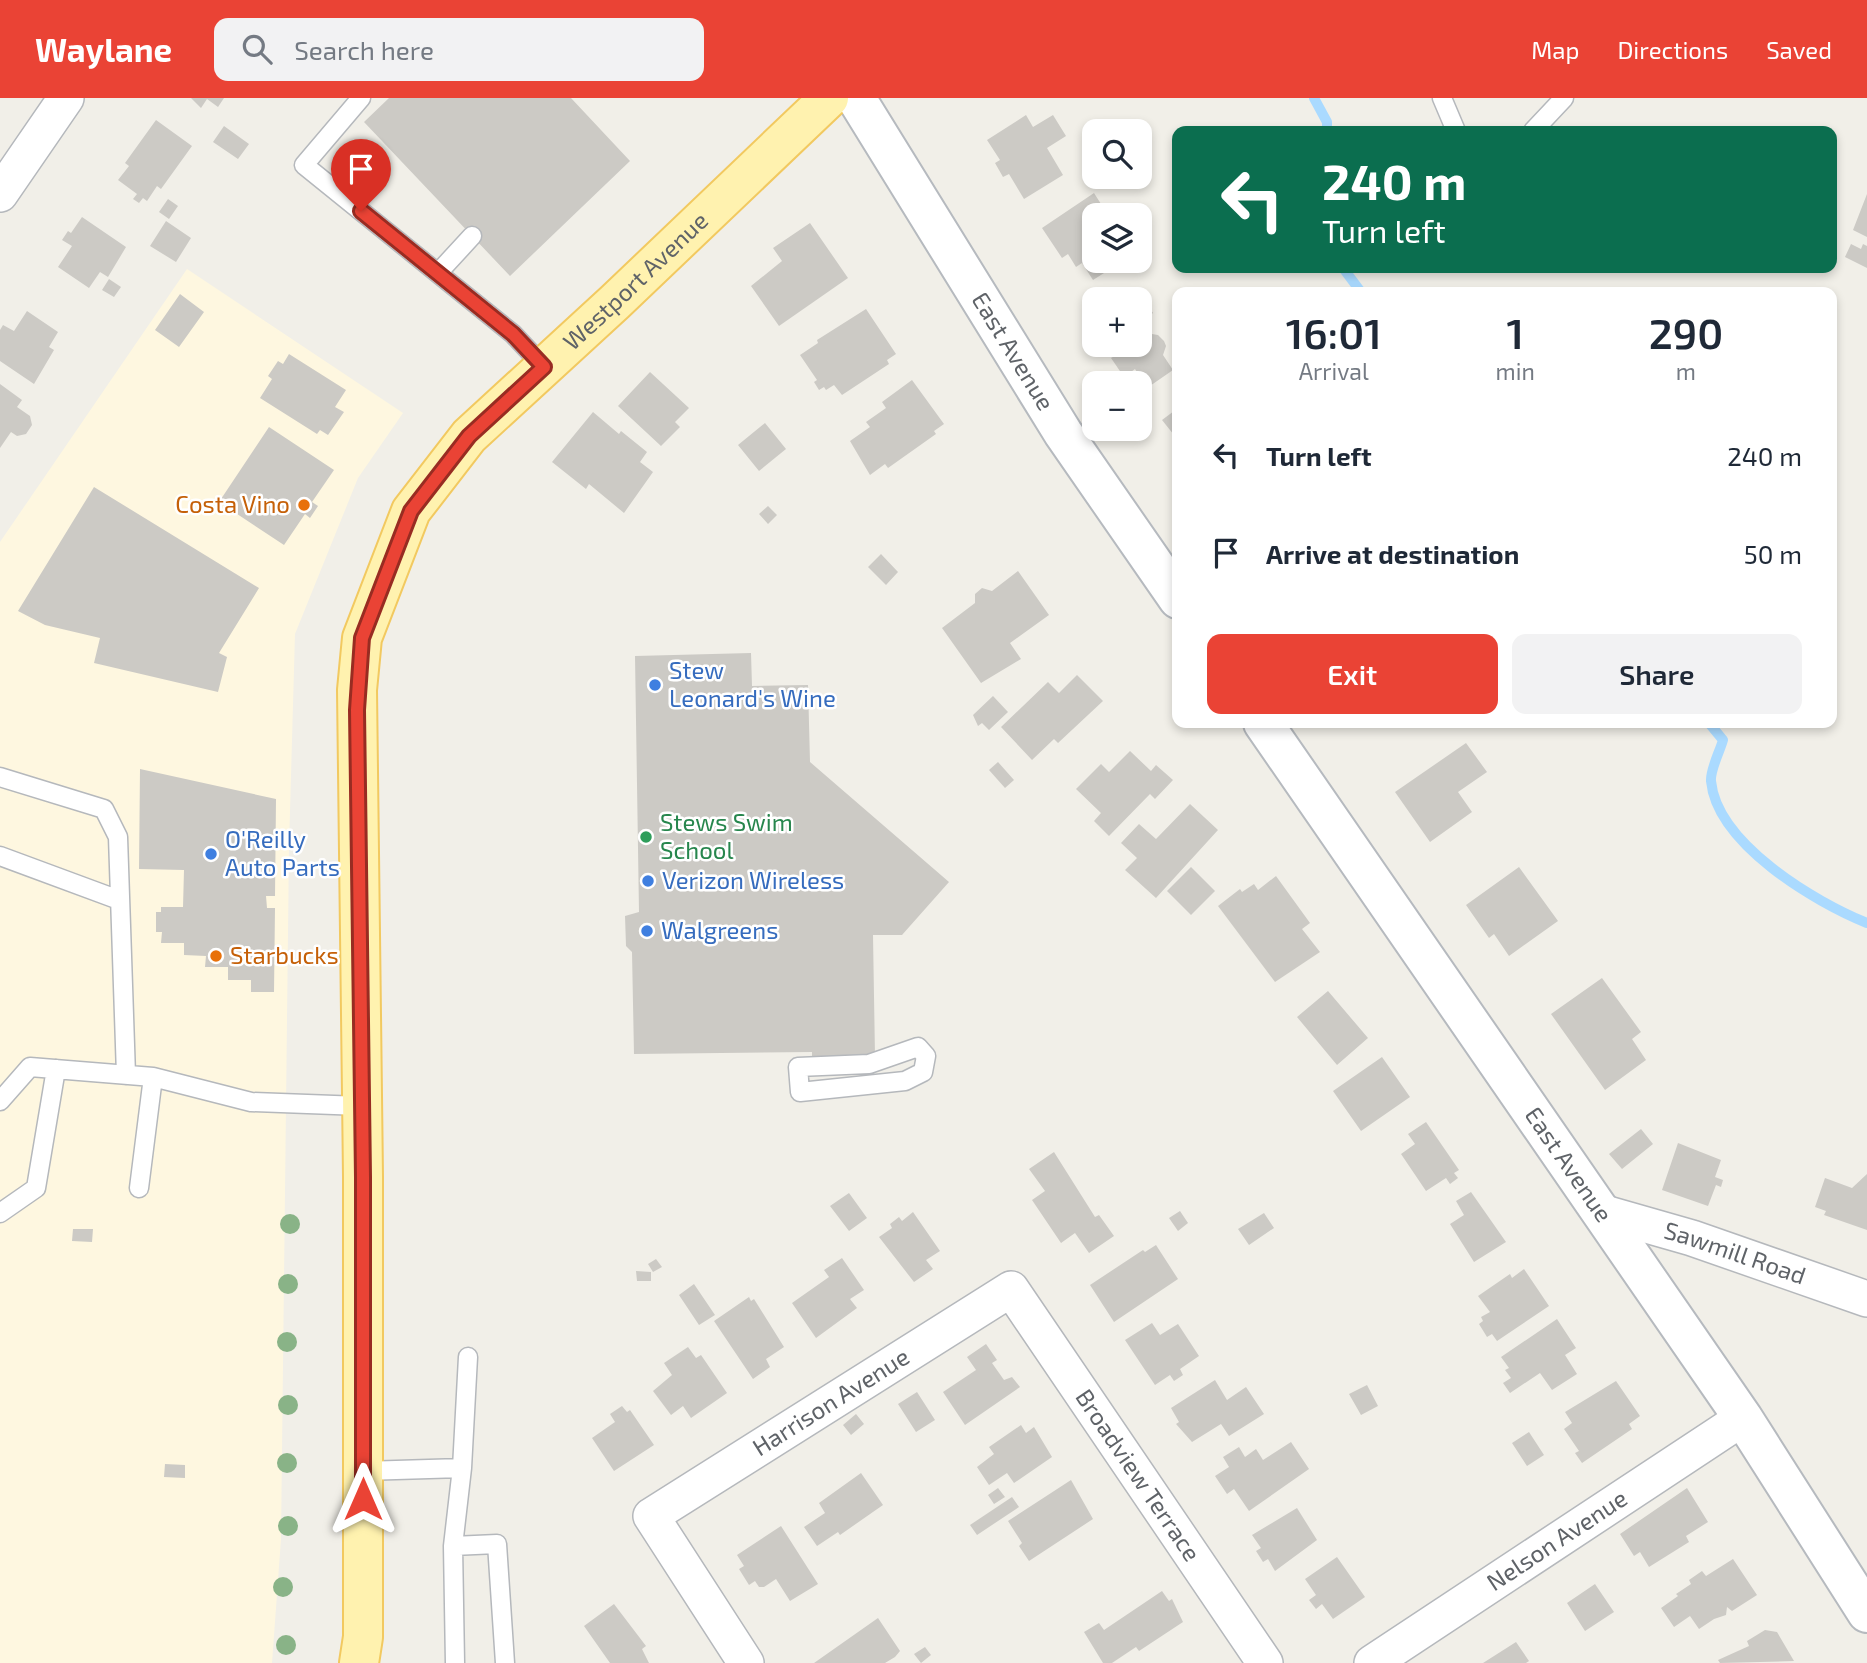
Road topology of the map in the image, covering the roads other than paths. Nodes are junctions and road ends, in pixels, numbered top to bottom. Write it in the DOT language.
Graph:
graph roads {
  1 [pos="66,98"];
  2 [pos="361,98"];
  3 [pos="830,98"];
  4 [pos="856,98"];
  5 [pos="1564,98"];
  6 [pos="1439,99"];
  7 [pos="1452,126"];
  8 [pos="1538,126"];
  9 [pos="0,194"];
  10 [pos="472,236"];
  11 [pos="438,272"];
  12 [pos="544,367"];
  13 [pos="1172,590"];
  14 [pos="1266,728"];
  15 [pos="0,778"];
  16 [pos="0,856"];
  17 [pos="119,900"];
  18 [pos="56,1069"];
  19 [pos="126,1075"];
  20 [pos="153,1077"];
  21 [pos="800,1092"];
  22 [pos="0,1101"];
  23 [pos="361,1106"];
  24 [pos="139,1188"];
  25 [pos="1601,1212"];
  26 [pos="0,1213"];
  27 [pos="1011,1289"];
  28 [pos="1867,1299"];
  29 [pos="468,1357"];
  30 [pos="1743,1418"];
  31 [pos="463,1468"];
  32 [pos="363,1471"];
  33 [pos="453,1546"];
  34 [pos="1867,1613"];
  35 [pos="455,1656"];
  36 [pos="505,1659"];
  37 [pos="359,1663"];
  38 [pos="746,1663"];
  39 [pos="1265,1663"];
  40 [pos="1373,1663"];
  1 -- 9 [label="street"];
  2 -- 11 [label="lane"];
  3 -- 12 [label="main road, Westport Avenue"];
  4 -- 13 [label="main road, East Avenue"];
  5 -- 8 [label="lane"];
  6 -- 7 [label="lane"];
  10 -- 11 [label="lane"];
  11 -- 12 [label="lane"];
  12 -- 23 [label="main road, Westport Avenue"];
  14 -- 25 [label="main road, East Avenue"];
  15 -- 17 [label="lane"];
  16 -- 17 [label="lane"];
  17 -- 19 [label="lane"];
  18 -- 19 [label="lane"];
  18 -- 22 [label="lane"];
  18 -- 26 [label="lane"];
  19 -- 20 [label="lane"];
  20 -- 23 [label="lane"];
  20 -- 24 [label="lane"];
  21 -- 21 [label="lane"];
  23 -- 32 [label="main road, Westport Avenue"];
  25 -- 28 [label="street, Sawmill Road"];
  25 -- 30 [label="main road, East Avenue"];
  27 -- 38 [label="street, Harrison Avenue"];
  27 -- 39 [label="street, Broadview Terrace"];
  29 -- 31 [label="lane"];
  30 -- 34 [label="main road, East Avenue"];
  30 -- 40 [label="street, Nelson Avenue"];
  31 -- 32 [label="lane"];
  31 -- 33 [label="lane"];
  32 -- 37 [label="main road, Westport Avenue"];
  33 -- 35 [label="lane"];
  33 -- 36 [label="lane"];
}
